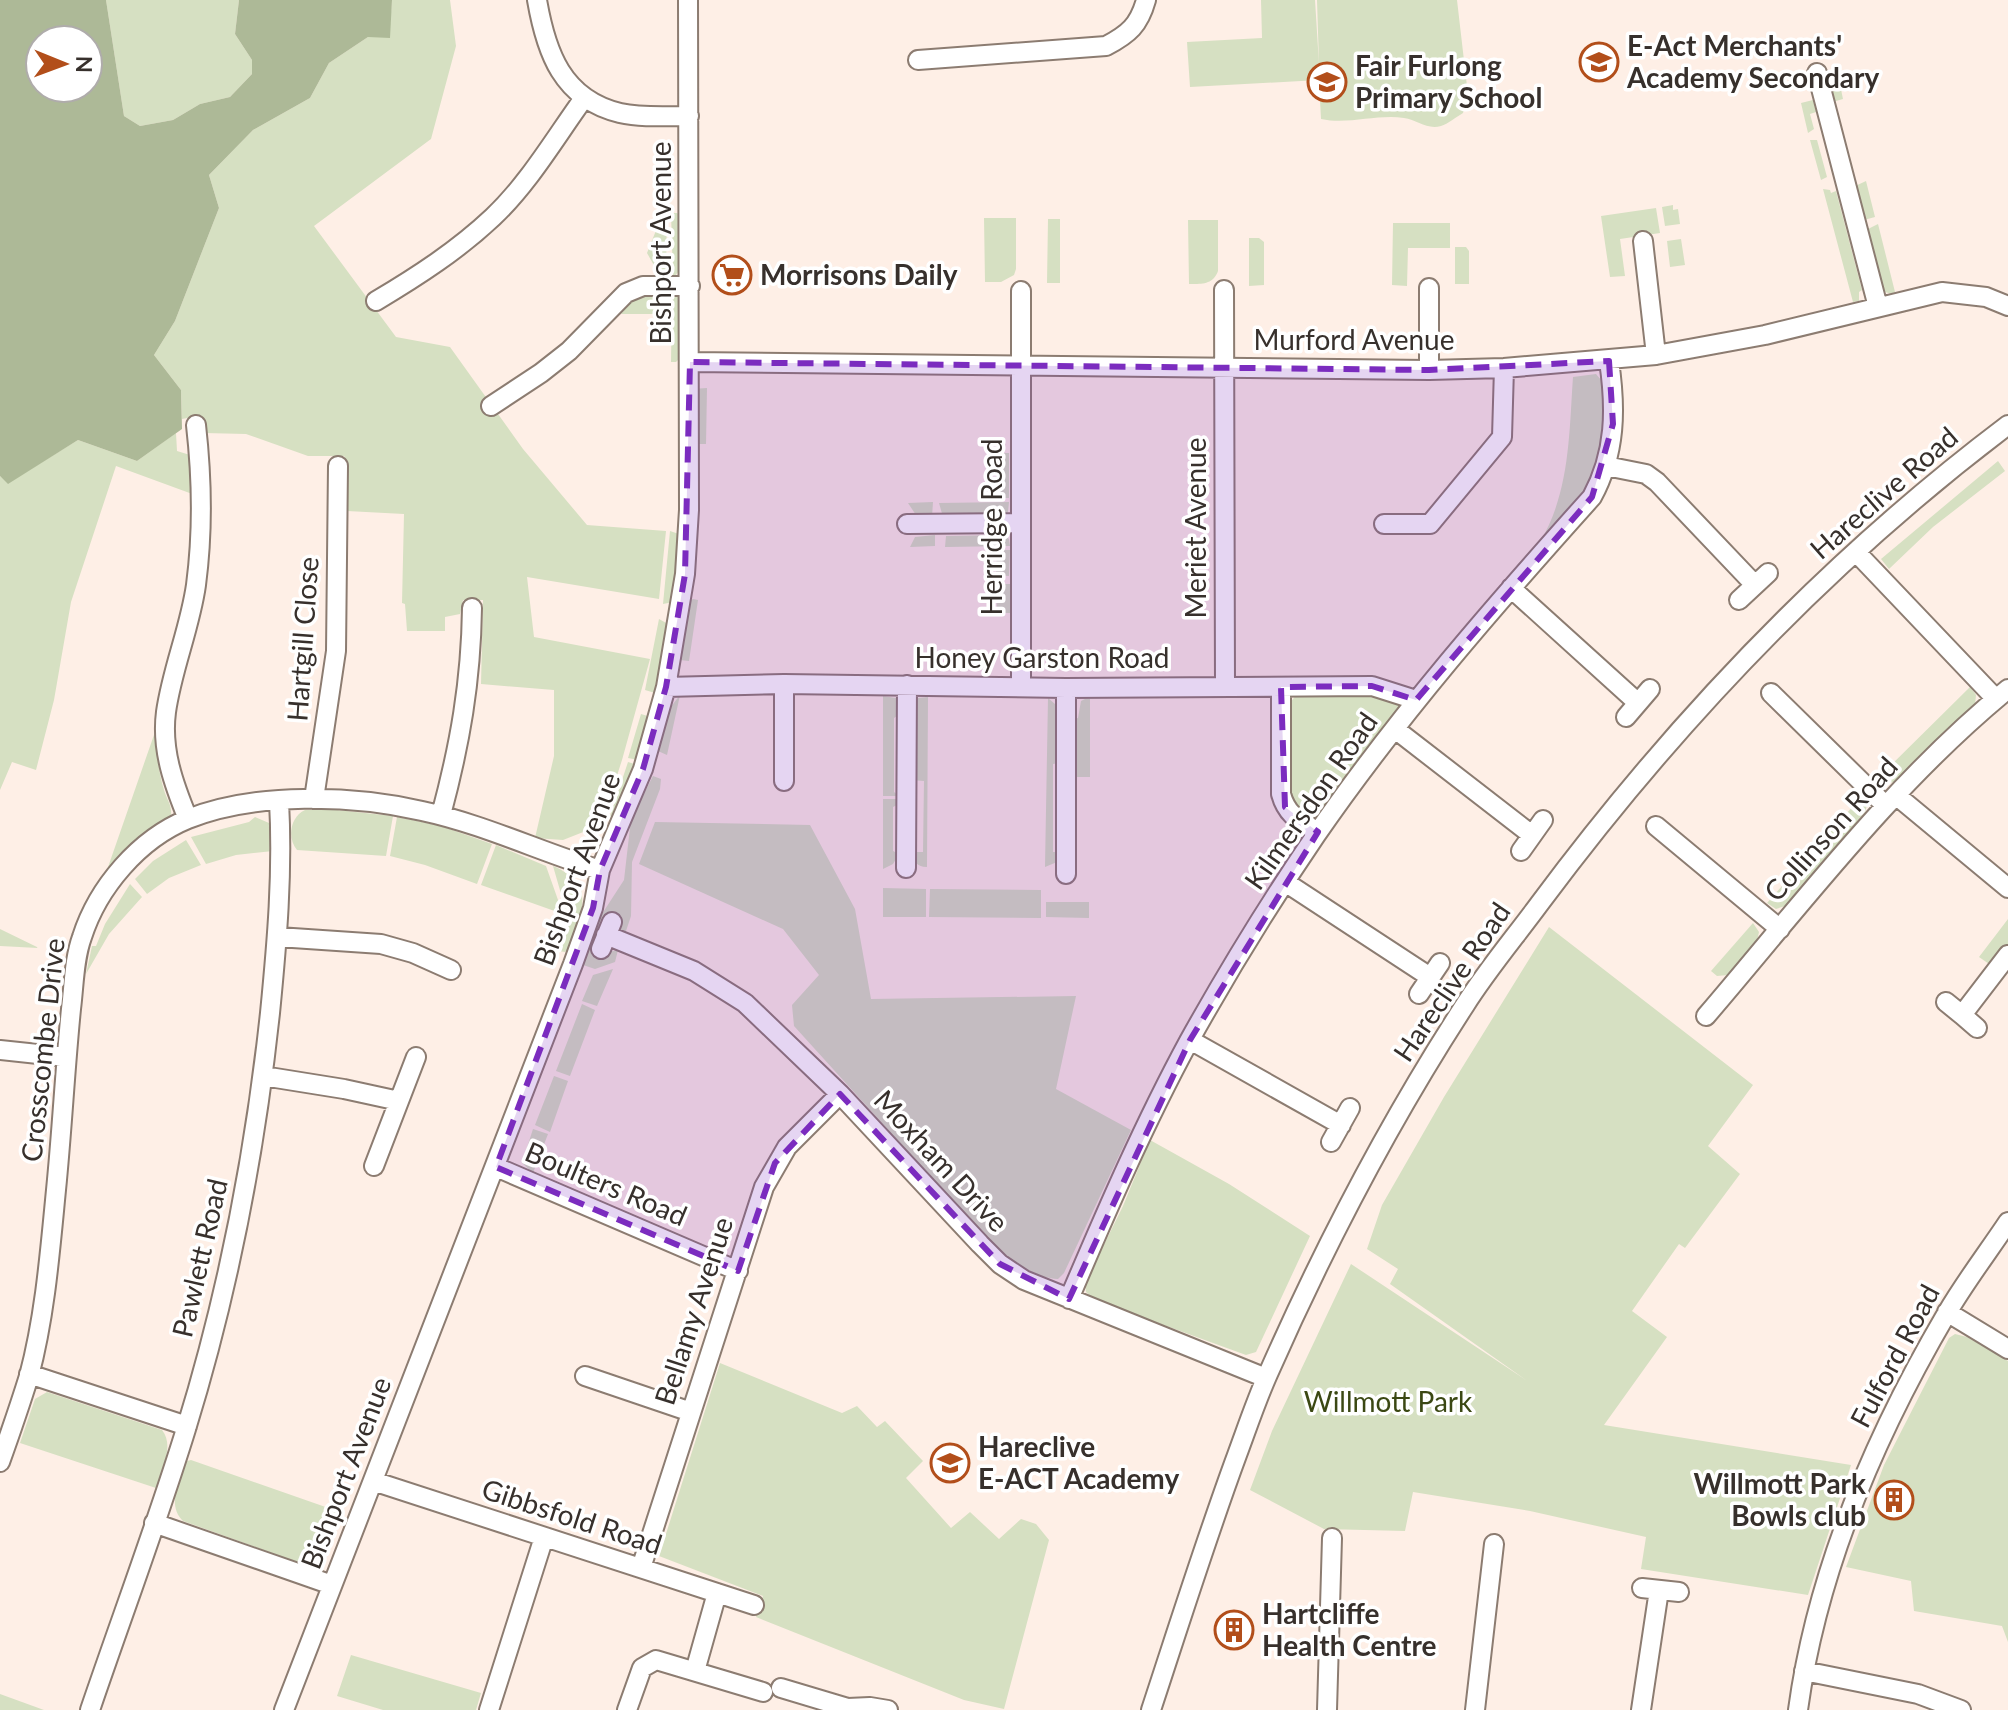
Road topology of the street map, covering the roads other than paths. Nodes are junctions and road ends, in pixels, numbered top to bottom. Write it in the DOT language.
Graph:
graph roads {
  1 [pos="537,0"];
  2 [pos="688,0"];
  3 [pos="1146,0"];
  4 [pos="1817,73"];
  5 [pos="930,79"];
  6 [pos="584,98"];
  7 [pos="689,116"];
  8 [pos="1643,241"];
  9 [pos="690,286"];
  10 [pos="1429,288"];
  11 [pos="381,290"];
  12 [pos="1224,290"];
  13 [pos="1021,291"];
  14 [pos="2008,306"];
  15 [pos="1878,307"];
  16 [pos="1656,355"];
  17 [pos="1609,361"];
  18 [pos="690,362"];
  19 [pos="1019,366"];
  20 [pos="1224,368"];
  21 [pos="1504,368"];
  22 [pos="1429,370"];
  23 [pos="498,377"];
  24 [pos="511,393"];
  25 [pos="491,406"];
  26 [pos="2008,425"];
  27 [pos="192,436"];
  28 [pos="1606,466"];
  29 [pos="332,477"];
  30 [pos="1021,523"];
  31 [pos="907,524"];
  32 [pos="1384,524"];
  33 [pos="1856,552"];
  34 [pos="1511,588"];
  35 [pos="1739,600"];
  36 [pos="466,620"];
  37 [pos="784,684"];
  38 [pos="907,685"];
  39 [pos="666,687"];
  40 [pos="1021,687"];
  41 [pos="1225,687"];
  42 [pos="1281,687"];
  43 [pos="1066,688"];
  44 [pos="1771,693"];
  45 [pos="2002,694"];
  46 [pos="1416,700"];
  47 [pos="1638,703"];
  48 [pos="1395,729"];
  49 [pos="784,781"];
  50 [pos="314,799"];
  51 [pos="1891,800"];
  52 [pos="279,801"];
  53 [pos="441,815"];
  54 [pos="188,819"];
  55 [pos="1656,826"];
  56 [pos="1318,832"];
  57 [pos="1521,851"];
  58 [pos="906,868"];
  59 [pos="600,870"];
  60 [pos="1066,874"];
  61 [pos="1285,882"];
  62 [pos="2008,888"];
  63 [pos="1780,929"];
  64 [pos="606,935"];
  65 [pos="278,937"];
  66 [pos="2008,955"];
  67 [pos="451,970"];
  68 [pos="1419,994"];
  69 [pos="1946,1002"];
  70 [pos="1962,1015"];
  71 [pos="1706,1016"];
  72 [pos="1977,1028"];
  73 [pos="1190,1040"];
  74 [pos="0,1050"];
  75 [pos="66,1057"];
  76 [pos="416,1057"];
  77 [pos="263,1076"];
  78 [pos="840,1094"];
  79 [pos="399,1101"];
  80 [pos="1331,1142"];
  81 [pos="374,1166"];
  82 [pos="496,1167"];
  83 [pos="2008,1222"];
  84 [pos="738,1271"];
  85 [pos="1069,1299"];
  86 [pos="1947,1312"];
  87 [pos="2008,1349"];
  88 [pos="29,1374"];
  89 [pos="585,1376"];
  90 [pos="1266,1378"];
  91 [pos="691,1412"];
  92 [pos="187,1426"];
  93 [pos="0,1462"];
  94 [pos="373,1481"];
  95 [pos="154,1523"];
  96 [pos="544,1537"];
  97 [pos="1332,1538"];
  98 [pos="1515,1547"];
  99 [pos="641,1568"];
  100 [pos="332,1585"];
  101 [pos="1679,1592"];
  102 [pos="717,1593"];
  103 [pos="754,1605"];
  104 [pos="695,1671"];
  105 [pos="1804,1671"];
  106 [pos="90,1710"];
  107 [pos="284,1710"];
  108 [pos="489,1710"];
  109 [pos="627,1710"];
  110 [pos="888,1710"];
  111 [pos="1151,1710"];
  112 [pos="1327,1710"];
  113 [pos="1475,1710"];
  114 [pos="1641,1710"];
  115 [pos="1798,1710"];
  116 [pos="1961,1710"];
  1 -- 6 [label="street"];
  2 -- 7 [label="street, Bishport Avenue"];
  3 -- 5 [label="street"];
  4 -- 15 [label="street"];
  6 -- 7 [label="street"];
  6 -- 11 [label="street"];
  7 -- 9 [label="street, Bishport Avenue"];
  8 -- 16 [label="street"];
  9 -- 18 [label="street, Bishport Avenue"];
  9 -- 24 [label="street"];
  10 -- 22 [label="street"];
  12 -- 20 [label="street, Meriet Avenue"];
  13 -- 19 [label="street, Herridge Road"];
  14 -- 15 [label="street, Murford Avenue"];
  15 -- 16 [label="street, Murford Avenue"];
  16 -- 17 [label="street, Murford Avenue"];
  17 -- 21 [label="street, Murford Avenue"];
  17 -- 28 [label="street, Kilmersdon Road"];
  18 -- 19 [label="street, Murford Avenue"];
  18 -- 39 [label="street, Bishport Avenue"];
  19 -- 20 [label="street, Murford Avenue"];
  19 -- 30 [label="street, Herridge Road"];
  20 -- 22 [label="street, Murford Avenue"];
  20 -- 41 [label="street, Meriet Avenue"];
  21 -- 22 [label="street, Murford Avenue"];
  21 -- 32 [label="street"];
  23 -- 24 [label="street"];
  24 -- 25 [label="street"];
  26 -- 33 [label="street, Hareclive Road"];
  27 -- 54 [label="street"];
  28 -- 34 [label="street, Kilmersdon Road"];
  28 -- 35 [label="street"];
  29 -- 50 [label="street, Hartgill Close"];
  30 -- 31 [label="street"];
  30 -- 40 [label="street, Herridge Road"];
  33 -- 45 [label="street"];
  33 -- 90 [label="street, Hareclive Road"];
  34 -- 46 [label="street, Kilmersdon Road"];
  34 -- 47 [label="street"];
  36 -- 53 [label="street"];
  37 -- 38 [label="street, Honey Garston Road"];
  37 -- 39 [label="street, Honey Garston Road"];
  37 -- 49 [label="street"];
  38 -- 40 [label="street, Honey Garston Road"];
  38 -- 58 [label="street"];
  39 -- 59 [label="street, Bishport Avenue"];
  40 -- 43 [label="street, Honey Garston Road"];
  41 -- 42 [label="street, Honey Garston Road"];
  41 -- 43 [label="street, Honey Garston Road"];
  42 -- 46 [label="street, Honey Garston Road"];
  42 -- 56 [label="street"];
  43 -- 60 [label="street"];
  44 -- 51 [label="street"];
  45 -- 51 [label="street, Collinson Road"];
  46 -- 48 [label="street, Kilmersdon Road"];
  48 -- 56 [label="street, Kilmersdon Road"];
  48 -- 57 [label="street"];
  50 -- 52 [label="street, Crosscombe Drive"];
  50 -- 53 [label="street, Crosscombe Drive"];
  51 -- 62 [label="street"];
  51 -- 63 [label="street, Collinson Road"];
  52 -- 54 [label="street, Crosscombe Drive"];
  52 -- 65 [label="street, Pawlett Road"];
  53 -- 59 [label="street, Crosscombe Drive"];
  54 -- 75 [label="street, Crosscombe Drive"];
  55 -- 63 [label="street"];
  56 -- 61 [label="street, Kilmersdon Road"];
  59 -- 82 [label="street, Bishport Avenue"];
  61 -- 68 [label="street"];
  61 -- 73 [label="street, Kilmersdon Road"];
  63 -- 71 [label="street, Collinson Road"];
  64 -- 78 [label="street, Moxham Drive"];
  65 -- 67 [label="street"];
  65 -- 77 [label="street, Pawlett Road"];
  66 -- 70 [label="street"];
  69 -- 70 [label="street"];
  70 -- 72 [label="street"];
  73 -- 80 [label="street"];
  73 -- 85 [label="street, Kilmersdon Road"];
  74 -- 75 [label="street"];
  75 -- 88 [label="street, Crosscombe Drive"];
  76 -- 79 [label="street"];
  77 -- 79 [label="street"];
  77 -- 92 [label="street, Pawlett Road"];
  78 -- 84 [label="street, Bellamy Avenue"];
  78 -- 85 [label="street, Moxham Drive"];
  79 -- 81 [label="street"];
  82 -- 84 [label="street, Boulters Road"];
  82 -- 94 [label="street, Bishport Avenue"];
  83 -- 86 [label="street, Fulford Road"];
  84 -- 91 [label="street, Bellamy Avenue"];
  85 -- 90 [label="street, Moxham Drive"];
  86 -- 87 [label="street"];
  86 -- 105 [label="street, Fulford Road"];
  88 -- 92 [label="street"];
  88 -- 93 [label="street, Crosscombe Drive"];
  89 -- 91 [label="street"];
  90 -- 111 [label="street, Hareclive Road"];
  91 -- 99 [label="street, Bellamy Avenue"];
  92 -- 95 [label="street, Pawlett Road"];
  94 -- 96 [label="street, Gibbsfold Road"];
  94 -- 100 [label="street, Bishport Avenue"];
  95 -- 100 [label="street"];
  95 -- 106 [label="street, Pawlett Road"];
  96 -- 99 [label="street, Gibbsfold Road"];
  96 -- 108 [label="street"];
  97 -- 112 [label="street"];
  98 -- 113 [label="street"];
  99 -- 102 [label="street, Gibbsfold Road"];
  100 -- 107 [label="street, Bishport Avenue"];
  101 -- 114 [label="street"];
  102 -- 103 [label="street, Gibbsfold Road"];
  102 -- 104 [label="street"];
  104 -- 109 [label="street"];
  104 -- 110 [label="street"];
  105 -- 115 [label="street, Fulford Road"];
  105 -- 116 [label="street"];
}
